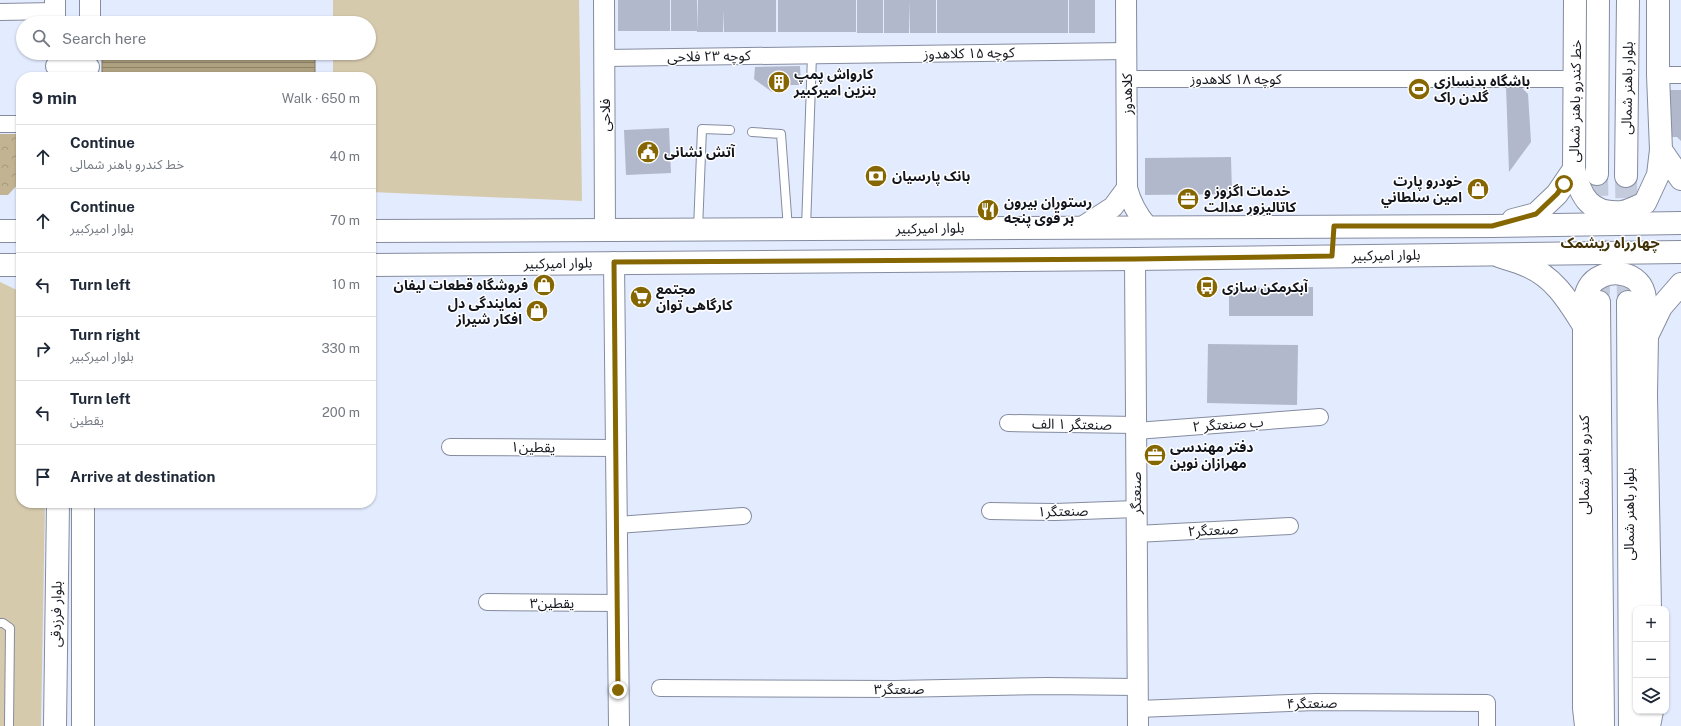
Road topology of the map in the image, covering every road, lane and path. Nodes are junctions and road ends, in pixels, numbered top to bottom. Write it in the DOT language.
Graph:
graph roads {
  1 [pos="90,0"];
  2 [pos="604,0"];
  3 [pos="1126,0"];
  4 [pos="1575,0"];
  5 [pos="1598,0"];
  6 [pos="1628,0"];
  7 [pos="1658,0"];
  8 [pos="55,11"];
  9 [pos="0,12"];
  10 [pos="90,16"];
  11 [pos="1127,51"];
  12 [pos="812,55"];
  13 [pos="605,58"];
  14 [pos="56,65"];
  15 [pos="89,66"];
  16 [pos="1658,75"];
  17 [pos="1681,75"];
  18 [pos="1127,79"];
  19 [pos="1576,79"];
  20 [pos="0,124"];
  21 [pos="16,124"];
  22 [pos="730,130"];
  23 [pos="752,132"];
  24 [pos="1661,150"];
  25 [pos="1574,169"];
  26 [pos="1597,174"];
  27 [pos="1626,176"];
  28 [pos="1681,179"];
  29 [pos="1127,188"];
  30 [pos="1681,223"];
  31 [pos="1147,226"];
  32 [pos="1334,226"];
  33 [pos="1492,226"];
  34 [pos="1082,227"];
  35 [pos="797,229"];
  36 [pos="605,230"];
  37 [pos="698,230"];
  38 [pos="376,231"];
  39 [pos="1681,252"];
  40 [pos="1491,254"];
  41 [pos="1332,256"];
  42 [pos="1135,259"];
  43 [pos="614,262"];
  44 [pos="0,265"];
  45 [pos="16,265"];
  46 [pos="376,265"];
  47 [pos="16,273"];
  48 [pos="1681,284"];
  49 [pos="1599,302"];
  50 [pos="1628,302"];
  51 [pos="1584,326"];
  52 [pos="1647,336"];
  53 [pos="1320,417"];
  54 [pos="1008,423"];
  55 [pos="1136,428"];
  56 [pos="450,447"];
  57 [pos="616,448"];
  58 [pos="58,508"];
  59 [pos="83,508"];
  60 [pos="1136,509"];
  61 [pos="990,511"];
  62 [pos="743,516"];
  63 [pos="617,524"];
  64 [pos="1290,526"];
  65 [pos="1136,534"];
  66 [pos="487,602"];
  67 [pos="617,603"];
  68 [pos="1650,606"];
  69 [pos="0,623"];
  70 [pos="1138,687"];
  71 [pos="660,688"];
  72 [pos="1652,714"];
  73 [pos="1138,718"];
  74 [pos="9,726"];
  75 [pos="56,726"];
  76 [pos="83,726"];
  77 [pos="619,726"];
  78 [pos="1487,726"];
  79 [pos="1586,726"];
  80 [pos="1603,726"];
  81 [pos="1630,726"];
  82 [pos="1650,726"];
  1 -- 10 [label="street"];
  2 -- 13 [label="street, فلاحی"];
  3 -- 11 [label="street, کلاهدوز"];
  4 -- 19 [label="main road, خط کندرو باهنر شمالی"];
  5 -- 26 [label="main road, بلوار باهنر شمالی"];
  6 -- 27 [label="main road, بلوار باهنر شمالی"];
  7 -- 16 [label="main road"];
  8 -- 9 [label="street"];
  11 -- 12 [label="street, کوچه ۱۵ کلاهدوز"];
  11 -- 18 [label="street, کلاهدوز"];
  12 -- 13 [label="street, کوچه ۲۳ فلاحی"];
  12 -- 35 [label="lane"];
  13 -- 36 [label="street, فلاحی"];
  14 -- 15 [label="street"];
  16 -- 17 [label="street"];
  16 -- 24 [label="main road"];
  18 -- 19 [label="street, کوچه ۱۸ کلاهدوز"];
  18 -- 29 [label="street, کلاهدوز"];
  19 -- 25 [label="main road, خط کندرو باهنر شمالی"];
  20 -- 21 [label="street"];
  22 -- 37 [label="lane"];
  23 -- 35 [label="lane"];
  24 -- 25 [label="main road"];
  24 -- 28 [label="main road"];
  25 -- 33 [label="main road, خط کندرو باهنر شمالی"];
  29 -- 31 [label="street, کلاهدوز"];
  29 -- 34 [label="street"];
  30 -- 33 [label="main road, بلوار امیرکبیر"];
  31 -- 32 [label="main road, بلوار امیرکبیر"];
  31 -- 34 [label="main road, بلوار امیرکبیر"];
  32 -- 33 [label="main road, بلوار امیرکبیر"];
  32 -- 41 [label="main road"];
  34 -- 35 [label="main road, بلوار امیرکبیر"];
  35 -- 37 [label="main road, بلوار امیرکبیر"];
  36 -- 37 [label="main road, بلوار امیرکبیر"];
  36 -- 38 [label="main road, بلوار امیرکبیر"];
  39 -- 40 [label="main road, بلوار امیرکبیر"];
  40 -- 41 [label="main road, بلوار امیرکبیر"];
  40 -- 51 [label="main road"];
  41 -- 42 [label="main road, بلوار امیرکبیر"];
  42 -- 43 [label="main road, بلوار امیرکبیر"];
  42 -- 55 [label="street, صنعتگر"];
  43 -- 46 [label="main road, بلوار امیرکبیر"];
  43 -- 57 [label="street"];
  44 -- 45 [label="main road"];
  44 -- 47 [label="main road"];
  48 -- 52 [label="main road"];
  49 -- 80 [label="main road, بلوار باهنر شمالی"];
  50 -- 81 [label="main road, بلوار باهنر شمالی"];
  51 -- 52 [label="main road, کندرو باهنر شمالی"];
  51 -- 79 [label="main road, کندرو باهنر شمالی"];
  52 -- 68 [label="main road"];
  53 -- 55 [label="street, ۲ ب صنعتگر"];
  54 -- 55 [label="street, صنعتگر ۱ الف"];
  55 -- 60 [label="street, صنعتگر"];
  56 -- 57 [label="street, یقطین۱"];
  57 -- 63 [label="street"];
  58 -- 75 [label="main road, بلوار فرزدقی"];
  59 -- 76 [label="main road, بلوار فرزدقی"];
  60 -- 61 [label="street, صنعتگر۱"];
  60 -- 65 [label="street, صنعتگر"];
  62 -- 63 [label="street"];
  63 -- 67 [label="street"];
  64 -- 65 [label="street, صنعتگر۲"];
  65 -- 70 [label="street, صنعتگر"];
  66 -- 67 [label="street, یقطین۳"];
  67 -- 77 [label="street"];
  69 -- 74 [label="lane"];
  70 -- 71 [label="street, صنعتگر۳"];
  70 -- 73 [label="street, صنعتگر"];
  72 -- 82 [label="main road"];
  73 -- 78 [label="street, صنعتگر۴"];
}
